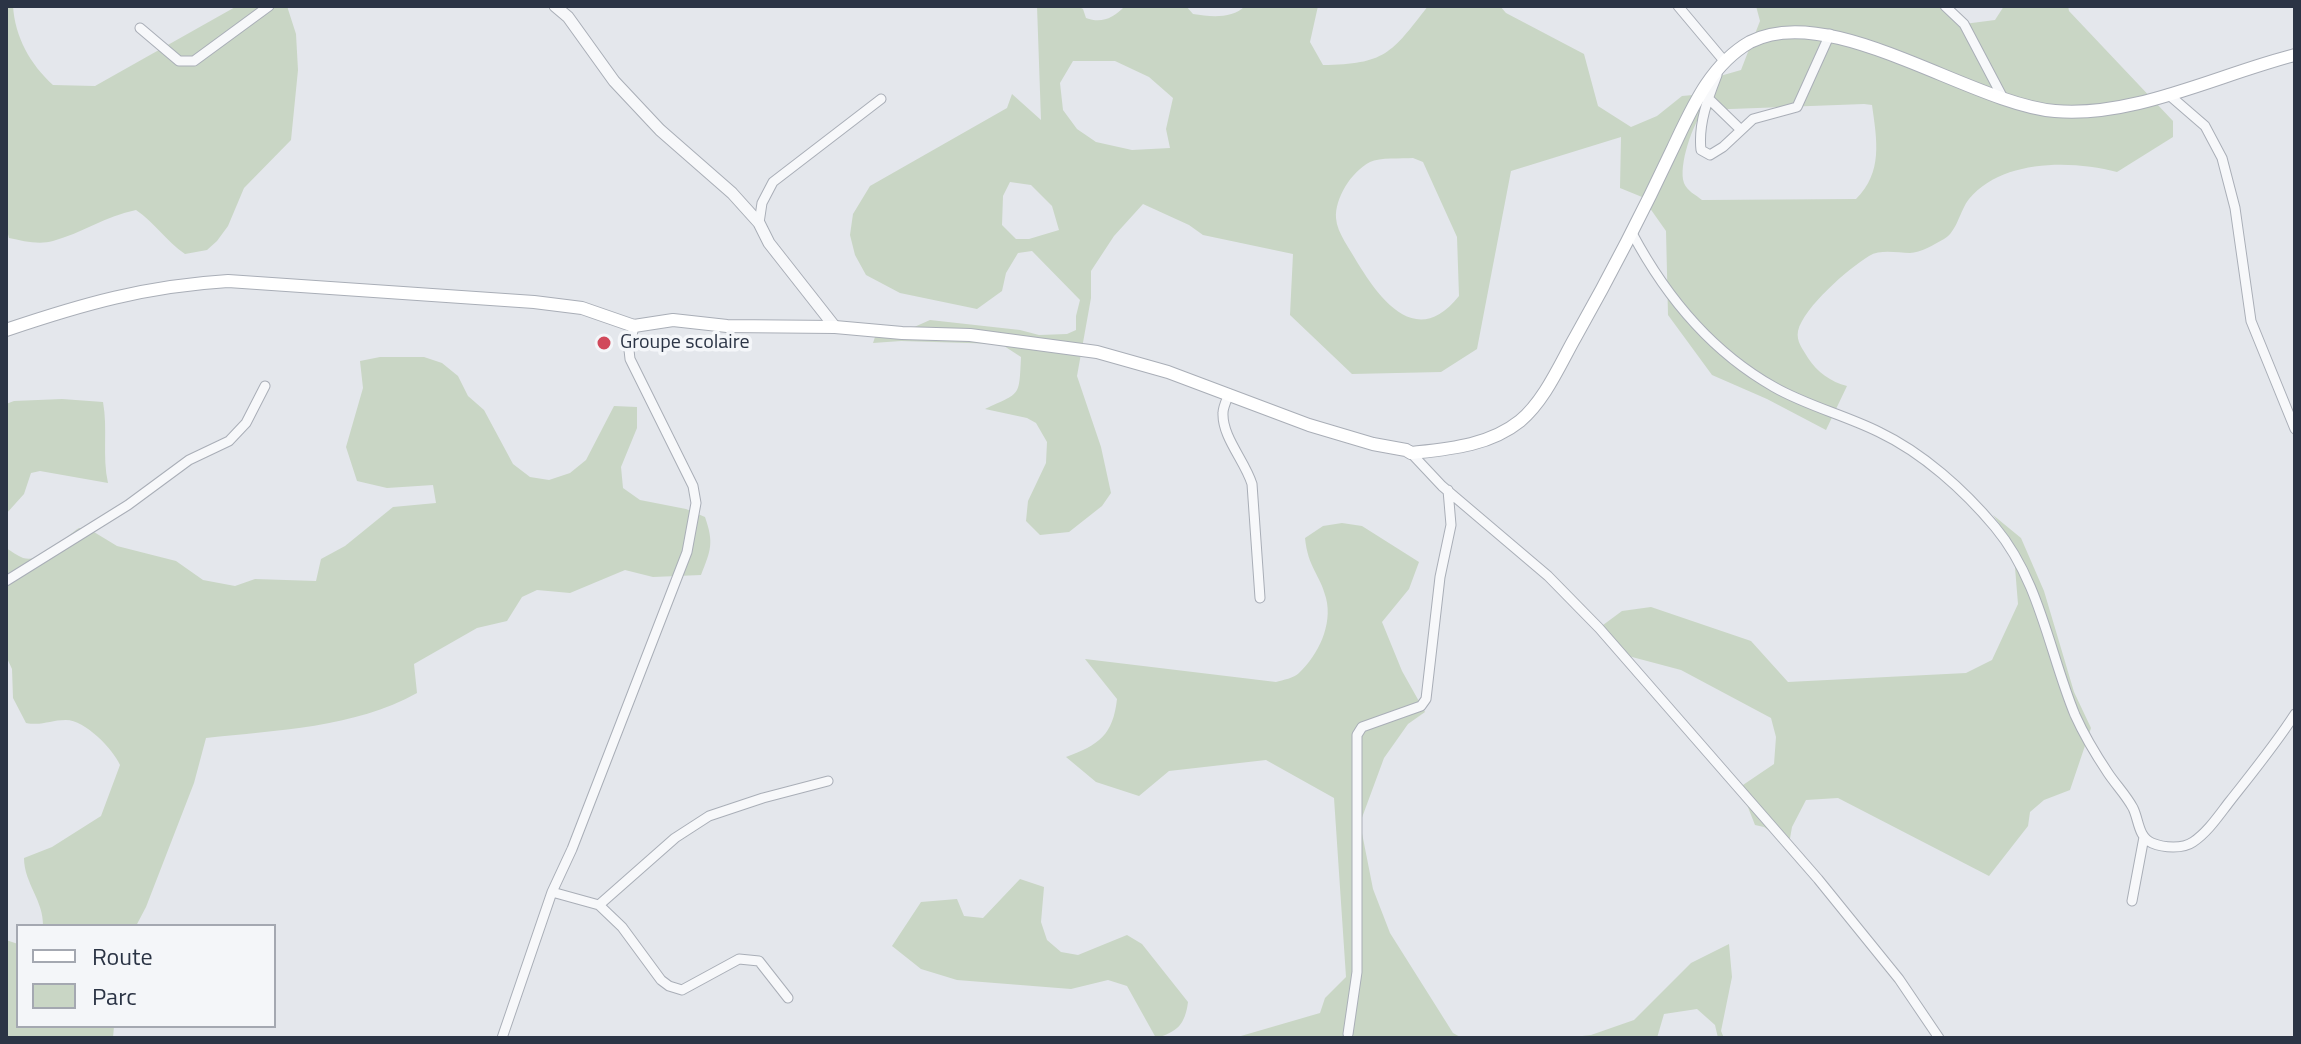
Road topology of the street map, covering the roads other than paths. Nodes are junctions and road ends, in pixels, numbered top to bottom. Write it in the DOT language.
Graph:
graph roads {
  1 [pos="269,6"];
  2 [pos="555,6"];
  3 [pos="1678,6"];
  4 [pos="1945,6"];
  5 [pos="140,28"];
  6 [pos="1830,34"];
  7 [pos="2295,55"];
  8 [pos="1723,63"];
  9 [pos="2168,94"];
  10 [pos="1708,98"];
  11 [pos="2003,98"];
  12 [pos="881,99"];
  13 [pos="1740,129"];
  14 [pos="759,223"];
  15 [pos="1632,233"];
  16 [pos="634,326"];
  17 [pos="835,327"];
  18 [pos="6,330"];
  19 [pos="265,386"];
  20 [pos="1229,394"];
  21 [pos="2295,429"];
  22 [pos="1411,453"];
  23 [pos="1448,490"];
  24 [pos="6,581"];
  25 [pos="1260,598"];
  26 [pos="2295,714"];
  27 [pos="828,781"];
  28 [pos="2144,837"];
  29 [pos="552,892"];
  30 [pos="2132,901"];
  31 [pos="599,905"];
  32 [pos="788,998"];
  33 [pos="1348,1034"];
  34 [pos="502,1038"];
  35 [pos="1939,1038"];
  1 -- 5 [label="street"];
  2 -- 14 [label="street"];
  3 -- 8 [label="street"];
  4 -- 11 [label="street"];
  6 -- 8 [label="main road"];
  6 -- 11 [label="main road"];
  6 -- 13 [label="street"];
  7 -- 9 [label="main road"];
  8 -- 10 [label="street"];
  8 -- 15 [label="main road"];
  9 -- 11 [label="main road"];
  9 -- 21 [label="street"];
  10 -- 13 [label="street"];
  10 -- 13 [label="street"];
  12 -- 14 [label="street"];
  14 -- 17 [label="street"];
  15 -- 22 [label="main road"];
  15 -- 28 [label="street"];
  16 -- 17 [label="main road"];
  16 -- 18 [label="main road"];
  16 -- 29 [label="street"];
  17 -- 20 [label="main road"];
  19 -- 24 [label="street"];
  20 -- 22 [label="main road"];
  20 -- 25 [label="street"];
  22 -- 23 [label="street"];
  23 -- 33 [label="street"];
  23 -- 35 [label="street"];
  26 -- 28 [label="street"];
  27 -- 31 [label="street"];
  28 -- 30 [label="street"];
  29 -- 31 [label="street"];
  29 -- 34 [label="street"];
  31 -- 32 [label="street"];
}
